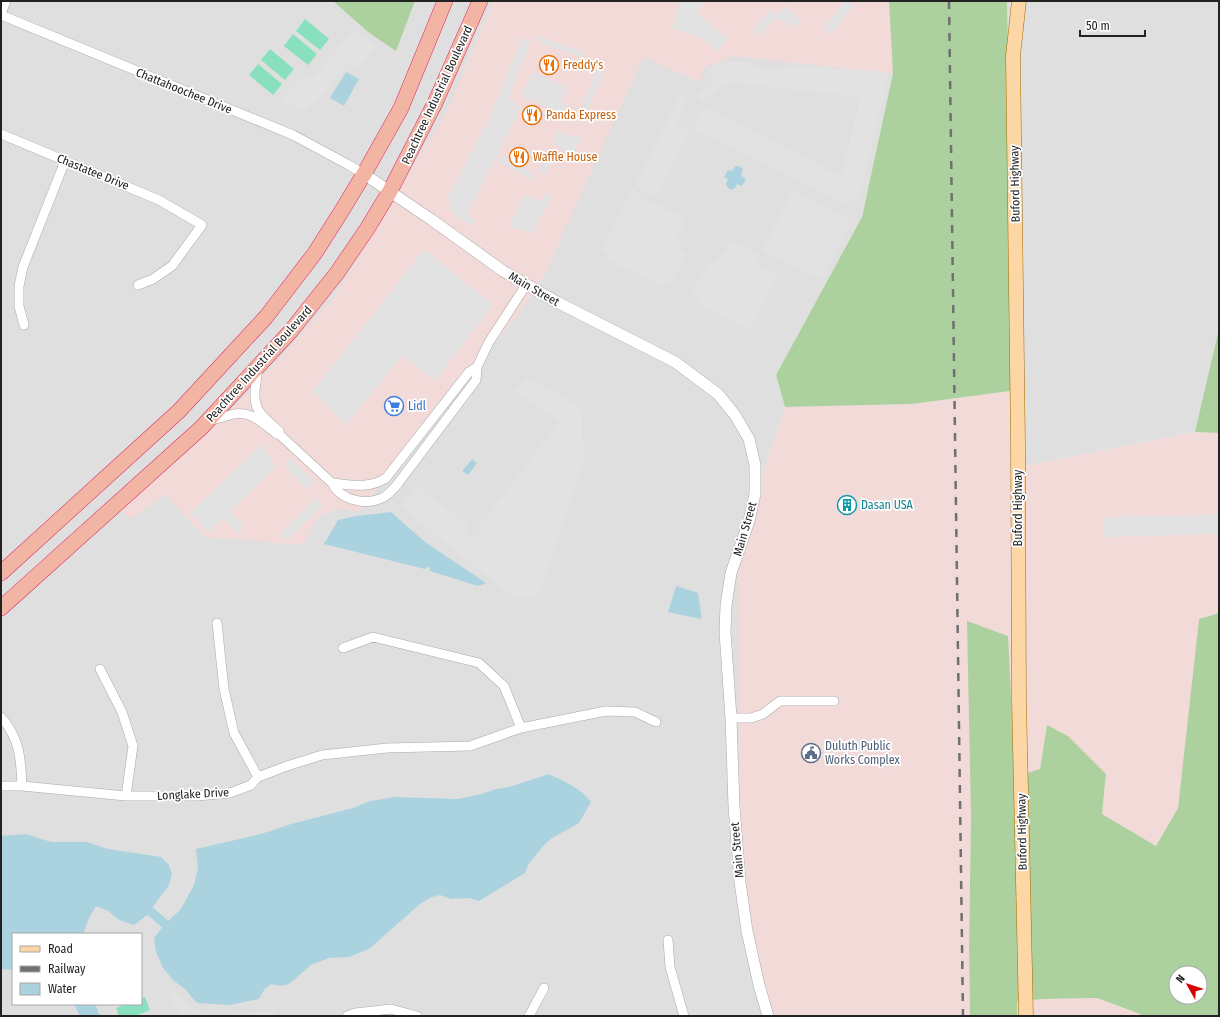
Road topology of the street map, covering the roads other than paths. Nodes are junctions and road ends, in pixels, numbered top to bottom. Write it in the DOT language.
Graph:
graph roads {
  1 [pos="6,1"];
  2 [pos="445,1"];
  3 [pos="480,1"];
  4 [pos="1019,1"];
  5 [pos="1,15"];
  6 [pos="1,134"];
  7 [pos="65,161"];
  8 [pos="364,174"];
  9 [pos="390,191"];
  10 [pos="138,285"];
  11 [pos="526,285"];
  12 [pos="24,325"];
  13 [pos="259,366"];
  14 [pos="477,367"];
  15 [pos="207,421"];
  16 [pos="280,435"];
  17 [pos="332,483"];
  18 [pos="1,573"];
  19 [pos="1,608"];
  20 [pos="217,623"];
  21 [pos="343,648"];
  22 [pos="100,669"];
  23 [pos="834,701"];
  24 [pos="1,717"];
  25 [pos="731,718"];
  26 [pos="656,722"];
  27 [pos="521,728"];
  28 [pos="258,777"];
  29 [pos="1,786"];
  30 [pos="22,786"];
  31 [pos="126,796"];
  32 [pos="668,940"];
  33 [pos="544,988"];
  34 [pos="347,1016"];
  35 [pos="417,1016"];
  36 [pos="529,1016"];
  37 [pos="684,1016"];
  38 [pos="768,1016"];
  39 [pos="1026,1016"];
  1 -- 5 [label="street"];
  2 -- 8 [label="highway"];
  3 -- 9 [label="highway, Peachtree Industrial Boulevard"];
  4 -- 39 [label="main road, Buford Highway"];
  5 -- 8 [label="street, Chattahoochee Drive"];
  6 -- 7 [label="street, Chastatee Drive"];
  7 -- 10 [label="street, Chastatee Drive"];
  7 -- 12 [label="street"];
  8 -- 9 [label="street, Main Street"];
  8 -- 18 [label="highway"];
  9 -- 11 [label="street, Main Street"];
  9 -- 13 [label="highway, Peachtree Industrial Boulevard"];
  11 -- 14 [label="street"];
  11 -- 25 [label="street, Main Street"];
  13 -- 15 [label="highway, Peachtree Industrial Boulevard"];
  13 -- 16 [label="street"];
  14 -- 17 [label="street"];
  14 -- 17 [label="street"];
  15 -- 16 [label="street"];
  15 -- 19 [label="highway, Peachtree Industrial Boulevard"];
  16 -- 17 [label="street"];
  20 -- 28 [label="street"];
  21 -- 27 [label="street"];
  22 -- 31 [label="street"];
  23 -- 25 [label="street"];
  24 -- 30 [label="street"];
  25 -- 38 [label="street, Main Street"];
  26 -- 27 [label="street, Longlake Drive"];
  27 -- 28 [label="street, Longlake Drive"];
  28 -- 31 [label="street, Longlake Drive"];
  29 -- 30 [label="street, Longlake Drive"];
  30 -- 31 [label="street, Longlake Drive"];
  32 -- 37 [label="street"];
  33 -- 36 [label="street"];
  34 -- 35 [label="street"];
}
